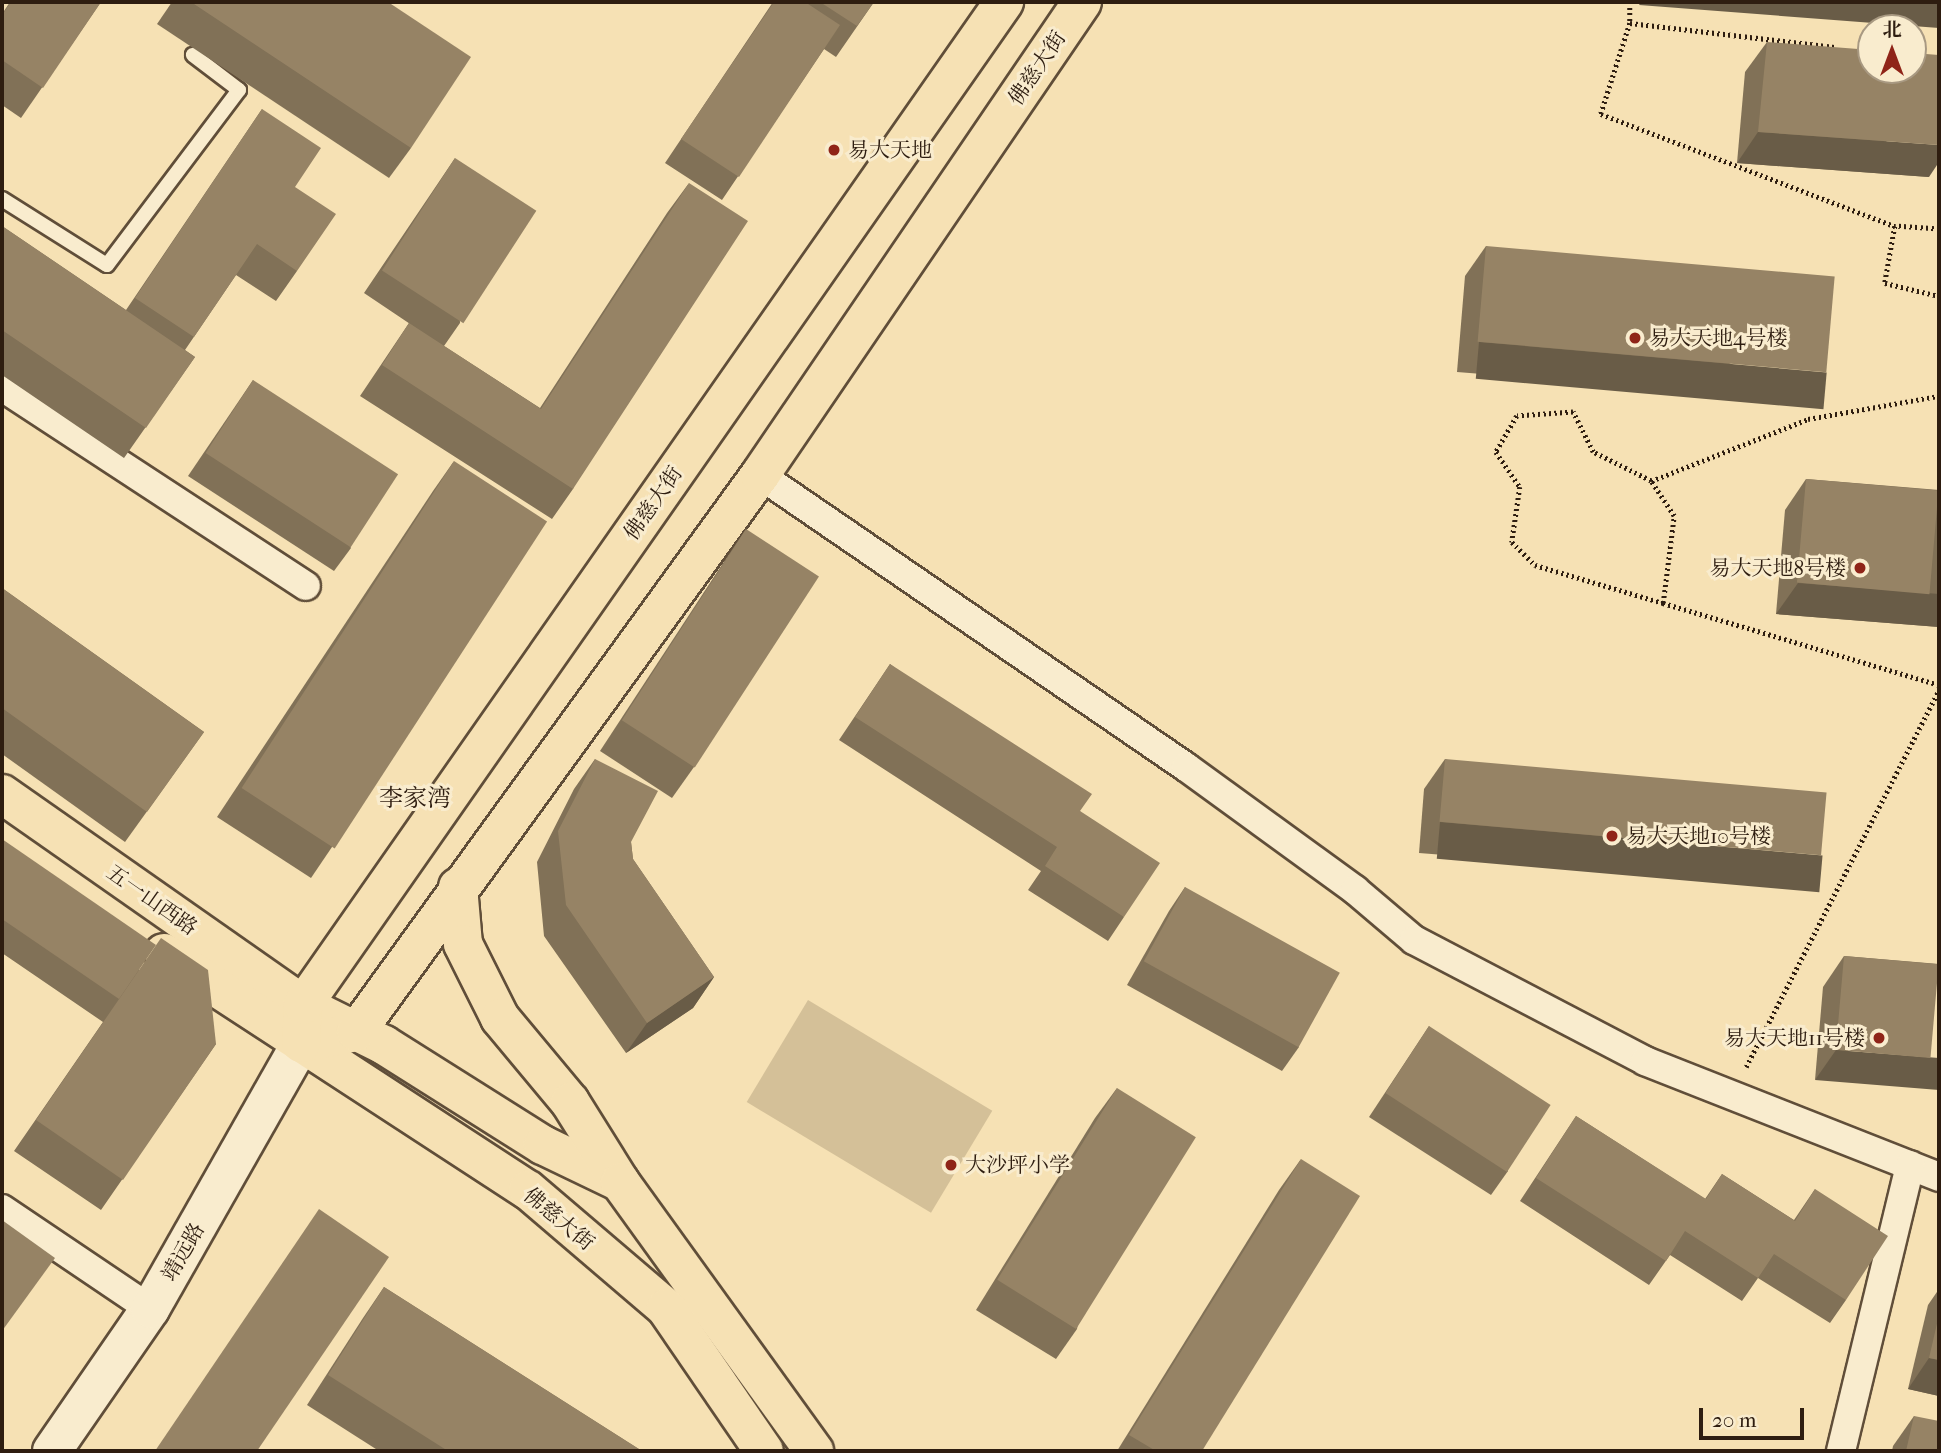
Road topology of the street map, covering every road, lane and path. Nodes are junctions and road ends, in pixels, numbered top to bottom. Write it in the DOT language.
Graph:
graph roads {
  1 [pos="1004,2"];
  2 [pos="1082,2"];
  3 [pos="1630,2"];
  4 [pos="1630,23"];
  5 [pos="1844,48"];
  6 [pos="193,55"];
  7 [pos="2,199"];
  8 [pos="1895,226"];
  9 [pos="1939,229"];
  10 [pos="1939,296"];
  11 [pos="2,387"];
  12 [pos="1939,396"];
  13 [pos="760,475"];
  14 [pos="1651,481"];
  15 [pos="306,586"];
  16 [pos="1664,603"];
  17 [pos="1939,685"];
  18 [pos="1939,690"];
  19 [pos="2,794"];
  20 [pos="458,887"];
  21 [pos="130,930"];
  22 [pos="303,1005"];
  23 [pos="356,1032"];
  24 [pos="300,1044"];
  25 [pos="1732,1095"];
  26 [pos="1910,1165"];
  27 [pos="1939,1177"];
  28 [pos="620,1182"];
  29 [pos="2,1209"];
  30 [pos="150,1309"];
  31 [pos="52,1451"];
  32 [pos="764,1451"];
  33 [pos="814,1451"];
  34 [pos="1841,1451"];
  1 -- 22 [label="main road, 佛慈大街"];
  2 -- 13 [label="main road, 佛慈大街"];
  3 -- 4 [label="path"];
  4 -- 5 [label="path"];
  4 -- 8 [label="path"];
  6 -- 7 [label="lane"];
  8 -- 9 [label="path"];
  8 -- 10 [label="path"];
  11 -- 15 [label="street"];
  12 -- 14 [label="path"];
  13 -- 20 [label="main road, 佛慈大街"];
  13 -- 25 [label="street"];
  14 -- 16 [label="path"];
  14 -- 16 [label="path"];
  16 -- 17 [label="path"];
  18 -- 25 [label="path"];
  19 -- 22 [label="main road, 五一山西路"];
  20 -- 23 [label="main road, 佛慈大街"];
  20 -- 28 [label="main road"];
  21 -- 24 [label="main road, 五一山西路"];
  22 -- 23 [label="main road"];
  22 -- 24 [label="main road"];
  23 -- 24 [label="main road"];
  23 -- 28 [label="main road"];
  24 -- 30 [label="street, 靖远路"];
  24 -- 32 [label="main road, 佛慈大街"];
  25 -- 26 [label="street"];
  26 -- 27 [label="street"];
  26 -- 34 [label="street"];
  28 -- 33 [label="main road"];
  29 -- 30 [label="street"];
  30 -- 31 [label="street, 靖远路"];
}
